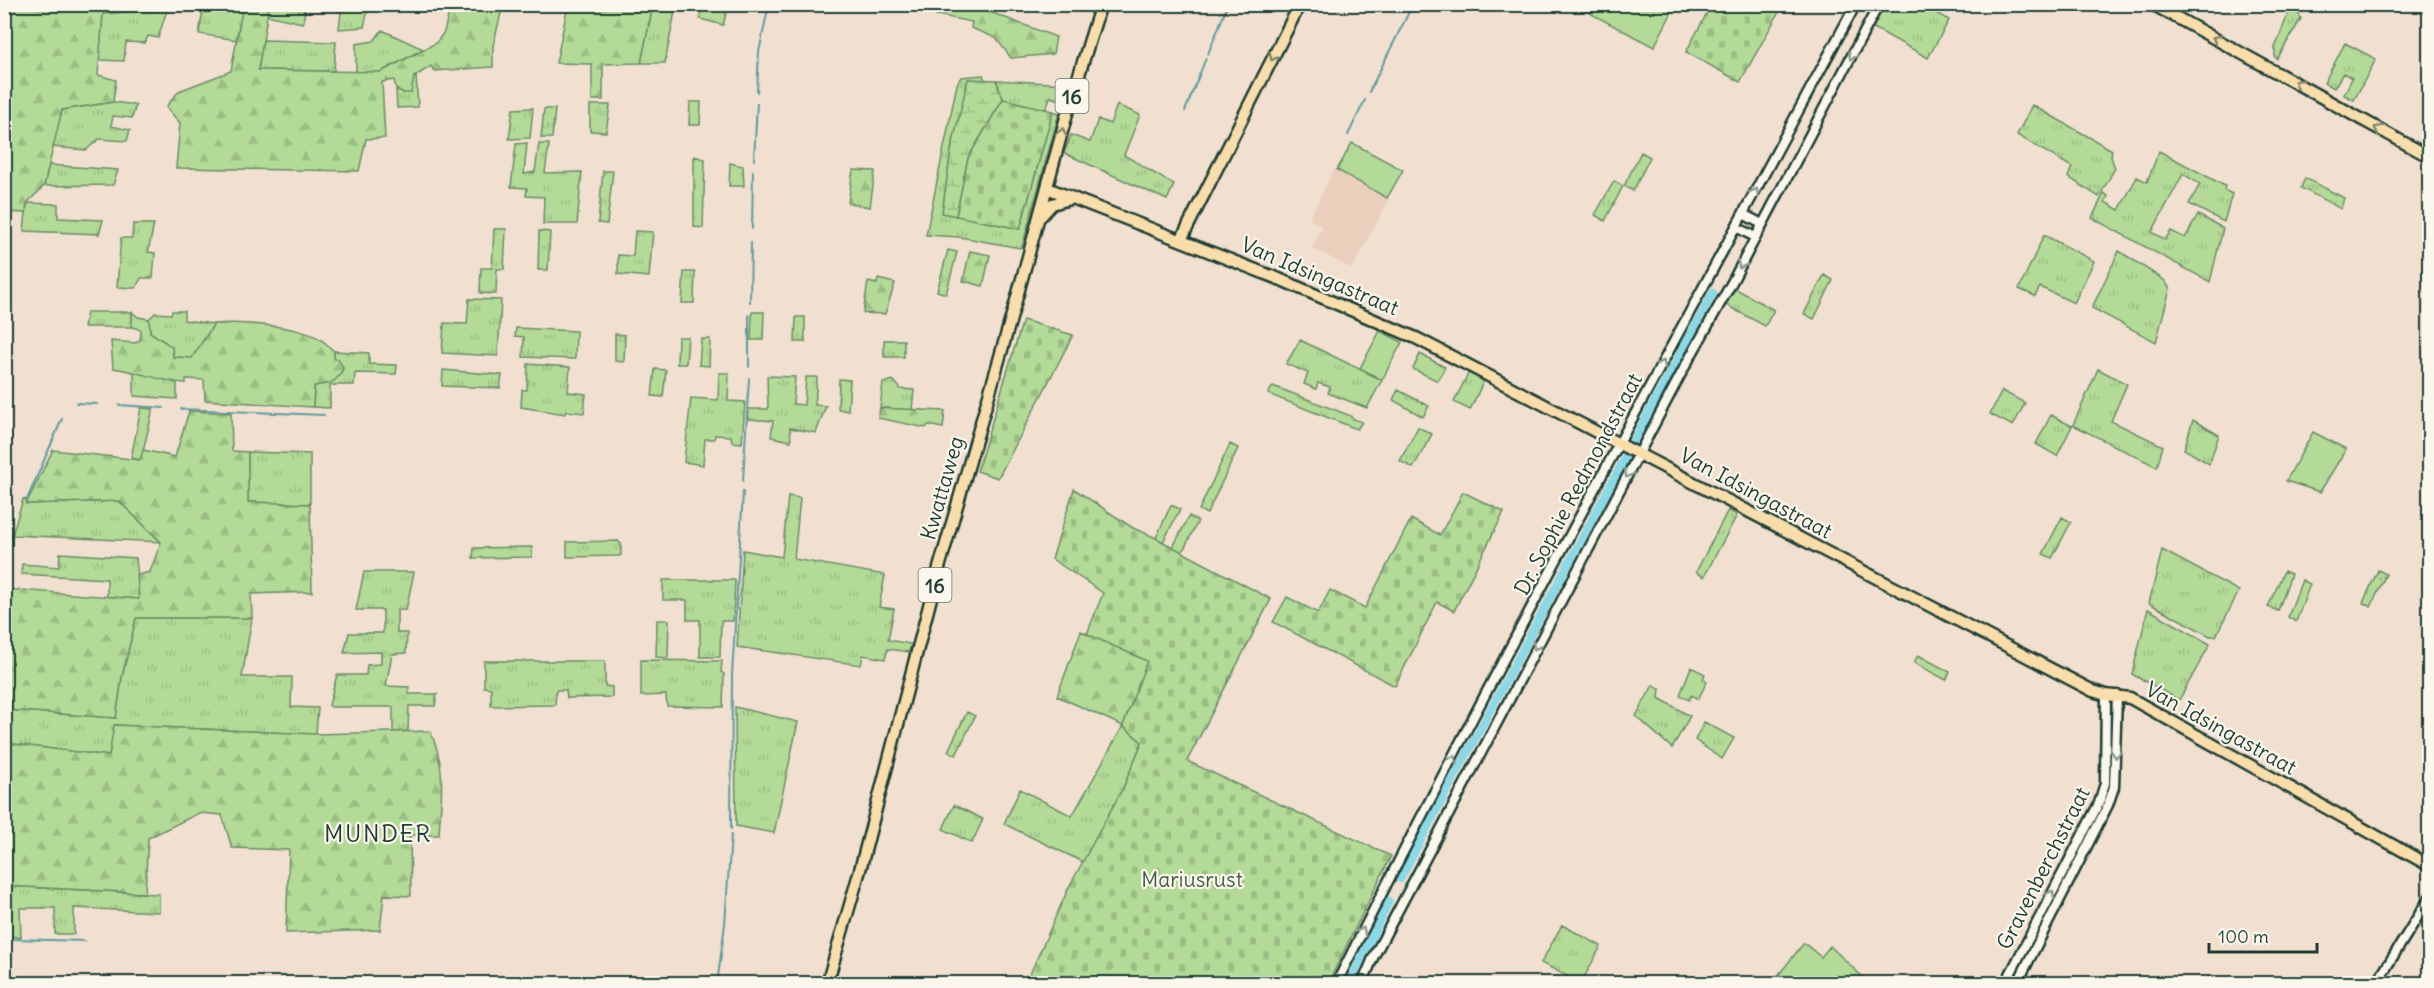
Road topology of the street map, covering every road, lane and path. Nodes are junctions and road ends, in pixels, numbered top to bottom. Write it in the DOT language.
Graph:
graph roads {
  1 [pos="1101,4"];
  2 [pos="1300,4"];
  3 [pos="1856,4"];
  4 [pos="1879,4"];
  5 [pos="2152,4"];
  6 [pos="2430,157"];
  7 [pos="1047,188"];
  8 [pos="1073,198"];
  9 [pos="1743,214"];
  10 [pos="1037,222"];
  11 [pos="1762,225"];
  12 [pos="1736,227"];
  13 [pos="1755,237"];
  14 [pos="1181,240"];
  15 [pos="1619,444"];
  16 [pos="1639,453"];
  17 [pos="2112,695"];
  18 [pos="2430,866"];
  19 [pos="2430,897"];
  20 [pos="827,984"];
  21 [pos="1336,984"];
  22 [pos="1362,984"];
  23 [pos="2005,984"];
  24 [pos="2017,984"];
  25 [pos="2376,984"];
  7 -- 1 [label="main road, Kwattaweg / 16, one-way"];
  2 -- 14 [label="main road, one-way"];
  9 -- 3 [label="street, Dr. Sophie Redmondstraat, one-way"];
  4 -- 11 [label="street, Dr. Sophie Redmondstraat, one-way"];
  6 -- 5 [label="main road, one-way"];
  7 -- 8 [label="main road, Van Idsingastraat"];
  7 -- 10 [label="main road, Kwattaweg / 16"];
  8 -- 10 [label="main road"];
  8 -- 14 [label="main road, Van Idsingastraat"];
  9 -- 11 [label="street"];
  9 -- 12 [label="street, Dr. Sophie Redmondstraat"];
  10 -- 20 [label="main road, Kwattaweg / 16"];
  11 -- 13 [label="street, Dr. Sophie Redmondstraat"];
  12 -- 13 [label="street"];
  15 -- 12 [label="street, Dr. Sophie Redmondstraat, one-way"];
  13 -- 16 [label="street, Dr. Sophie Redmondstraat, one-way"];
  14 -- 15 [label="main road, Van Idsingastraat"];
  15 -- 16 [label="main road, Van Idsingastraat"];
  21 -- 15 [label="street, Dr. Sophie Redmondstraat, one-way"];
  16 -- 17 [label="main road, Van Idsingastraat"];
  16 -- 22 [label="street, Dr. Sophie Redmondstraat, one-way"];
  17 -- 18 [label="main road, Van Idsingastraat"];
  23 -- 17 [label="street, Gravenberchstraat, one-way"];
  17 -- 24 [label="street, Gravenberchstraat, one-way"];
  19 -- 25 [label="street"];
}
